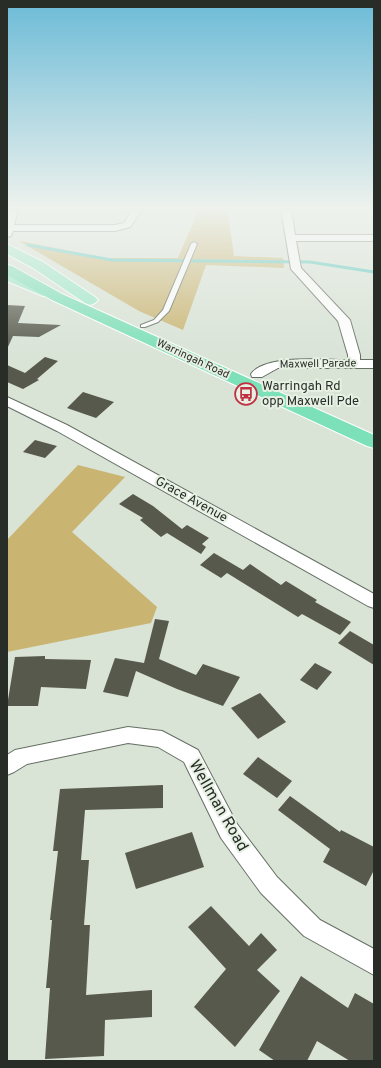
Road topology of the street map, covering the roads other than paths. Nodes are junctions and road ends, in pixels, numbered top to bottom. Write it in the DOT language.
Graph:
graph roads {
  1 [pos="9,259"];
  2 [pos="27,259"];
  3 [pos="188,259"];
  4 [pos="294,259"];
  5 [pos="7,269"];
  6 [pos="7,276"];
  7 [pos="57,297"];
  8 [pos="90,300"];
  9 [pos="143,326"];
  10 [pos="354,364"];
  11 [pos="374,364"];
  12 [pos="250,379"];
  13 [pos="7,401"];
  14 [pos="374,426"];
  15 [pos="374,442"];
  16 [pos="374,602"];
  17 [pos="7,766"];
  18 [pos="374,963"];
  1 -- 8 [label="highway, Warringah Road"];
  2 -- 8 [label="main road, Warringah Road"];
  3 -- 9 [label="lane"];
  4 -- 10 [label="street"];
  5 -- 7 [label="highway, Warringah Road"];
  6 -- 7 [label="main road, Warringah Road"];
  7 -- 12 [label="highway, Warringah Road"];
  8 -- 9 [label="highway, Warringah Road"];
  9 -- 12 [label="highway, Warringah Road"];
  10 -- 11 [label="street, Maxwell Parade"];
  10 -- 12 [label="street, Maxwell Parade"];
  12 -- 14 [label="highway, Warringah Road"];
  12 -- 15 [label="highway, Warringah Road"];
  13 -- 16 [label="street, Grace Avenue"];
  17 -- 18 [label="street, Wellman Road"];
}
